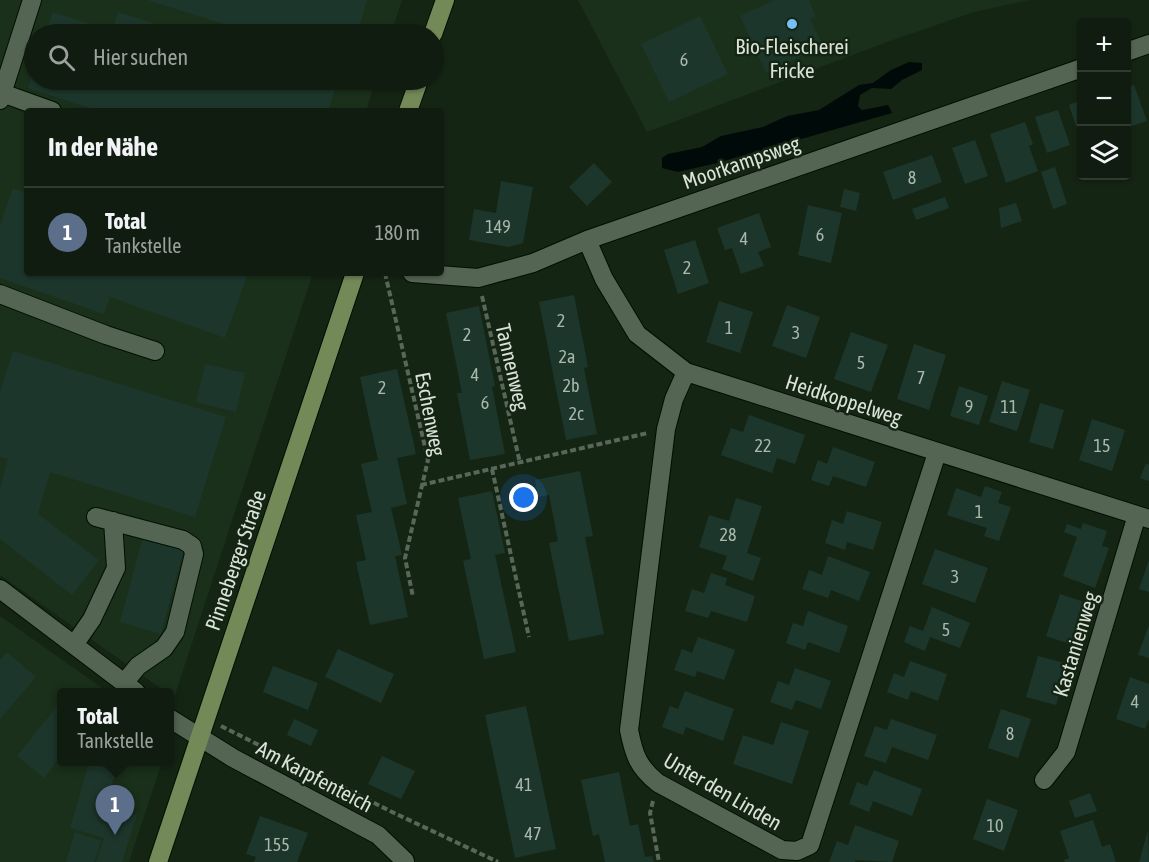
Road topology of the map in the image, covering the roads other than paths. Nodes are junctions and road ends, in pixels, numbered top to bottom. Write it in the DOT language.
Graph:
graph roads {
  1 [pos="32,0"];
  2 [pos="444,0"];
  3 [pos="24,24"];
  4 [pos="436,24"];
  5 [pos="24,25"];
  6 [pos="1149,44"];
  7 [pos="1131,50"];
  8 [pos="1077,70"];
  9 [pos="415,90"];
  10 [pos="1,96"];
  11 [pos="42,108"];
  12 [pos="409,108"];
  13 [pos="587,240"];
  14 [pos="444,275"];
  15 [pos="355,276"];
  16 [pos="0,294"];
  17 [pos="155,351"];
  18 [pos="686,372"];
  19 [pos="937,453"];
  20 [pos="1143,517"];
  21 [pos="0,589"];
  22 [pos="74,645"];
  23 [pos="130,688"];
  24 [pos="174,721"];
  25 [pos="199,738"];
  26 [pos="1044,780"];
  27 [pos="405,861"];
  28 [pos="158,862"];
  1 -- 3 [label="street"];
  2 -- 4 [label="main road"];
  5 -- 10 [label="street"];
  6 -- 7 [label="street"];
  8 -- 13 [label="street, Moorkampsweg"];
  9 -- 12 [label="main road"];
  10 -- 11 [label="street"];
  13 -- 14 [label="street, Moorkampsweg"];
  13 -- 18 [label="street, Heidkoppelweg"];
  15 -- 25 [label="main road, Pinneberger Straße"];
  16 -- 17 [label="street"];
  18 -- 19 [label="street, Heidkoppelweg"];
  18 -- 19 [label="street, Unter den Linden"];
  19 -- 20 [label="street, Heidkoppelweg"];
  20 -- 26 [label="street, Kastanienweg"];
  21 -- 22 [label="street"];
  22 -- 23 [label="street"];
  22 -- 23 [label="street"];
  24 -- 25 [label="street, Am Karpfenteich"];
  25 -- 27 [label="street, Am Karpfenteich"];
  25 -- 28 [label="main road, Pinneberger Straße"];
}
